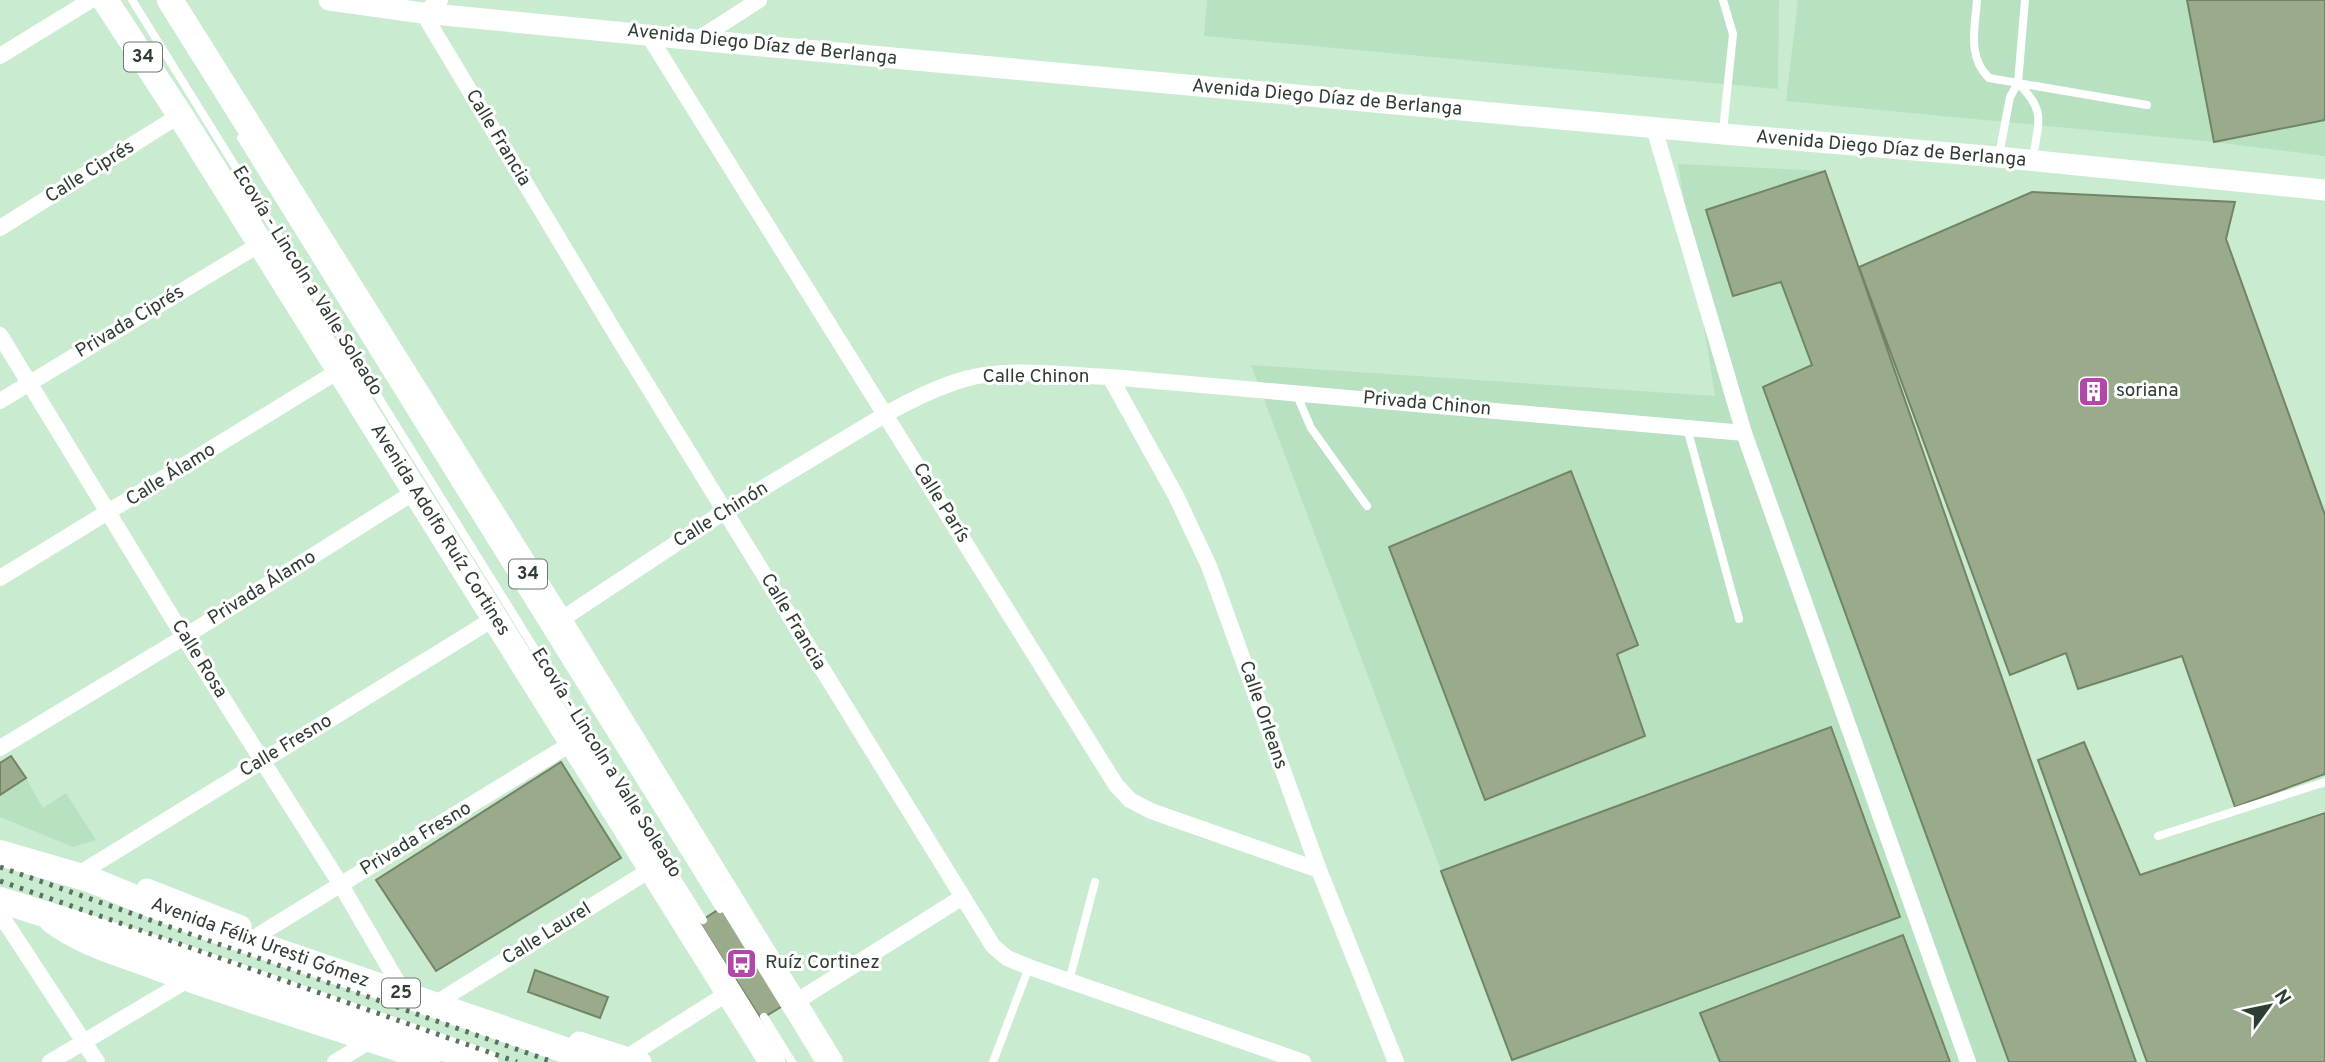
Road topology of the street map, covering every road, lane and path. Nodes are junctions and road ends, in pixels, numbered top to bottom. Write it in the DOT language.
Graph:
graph roads {
  1 [pos="91,0"];
  2 [pos="105,0"];
  3 [pos="132,0"];
  4 [pos="170,0"];
  5 [pos="329,0"];
  6 [pos="759,0"];
  7 [pos="1723,0"];
  8 [pos="1977,0"];
  9 [pos="2025,0"];
  10 [pos="432,7"];
  11 [pos="646,33"];
  12 [pos="697,40"];
  13 [pos="0,56"];
  14 [pos="2018,83"];
  15 [pos="2147,105"];
  16 [pos="180,115"];
  17 [pos="1654,128"];
  18 [pos="236,130"];
  19 [pos="1723,134"];
  20 [pos="1998,157"];
  21 [pos="2033,160"];
  22 [pos="2325,190"];
  23 [pos="0,228"];
  24 [pos="260,244"];
  25 [pos="0,335"];
  26 [pos="340,370"];
  27 [pos="1110,377"];
  28 [pos="29,383"];
  29 [pos="1296,393"];
  30 [pos="0,401"];
  31 [pos="886,414"];
  32 [pos="1687,428"];
  33 [pos="1744,433"];
  34 [pos="416,491"];
  35 [pos="1367,506"];
  36 [pos="725,511"];
  37 [pos="110,512"];
  38 [pos="0,578"];
  39 [pos="495,618"];
  40 [pos="1739,619"];
  41 [pos="559,621"];
  42 [pos="184,637"];
  43 [pos="572,743"];
  44 [pos="0,748"];
  45 [pos="262,760"];
  46 [pos="2325,782"];
  47 [pos="2158,835"];
  48 [pos="0,853"];
  49 [pos="650,870"];
  50 [pos="1319,870"];
  51 [pos="83,877"];
  52 [pos="1095,882"];
  53 [pos="341,885"];
  54 [pos="961,898"];
  55 [pos="720,909"];
  56 [pos="1,913"];
  57 [pos="703,919"];
  58 [pos="260,934"];
  59 [pos="1030,967"];
  60 [pos="188,970"];
  61 [pos="1069,981"];
  62 [pos="398,983"];
  63 [pos="728,993"];
  64 [pos="444,998"];
  65 [pos="794,1003"];
  66 [pos="764,1017"];
  67 [pos="84,1041"];
  68 [pos="370,1041"];
  69 [pos="634,1060"];
  70 [pos="50,1062"];
  71 [pos="97,1062"];
  72 [pos="335,1062"];
  73 [pos="430,1062"];
  74 [pos="485,1062"];
  75 [pos="600,1062"];
  76 [pos="772,1062"];
  77 [pos="792,1062"];
  78 [pos="830,1062"];
  79 [pos="993,1062"];
  80 [pos="1303,1062"];
  81 [pos="1396,1062"];
  82 [pos="1968,1062"];
  1 -- 13 [label="street"];
  2 -- 16 [label="main road, Avenida Adolfo Ruíz Cortines / 34"];
  3 -- 57 [label="lane, Ecovía - Lincoln a Valle Soleado"];
  4 -- 41 [label="main road, 34"];
  5 -- 10 [label="street, Avenida Diego Díaz de Berlanga"];
  6 -- 12 [label="street"];
  7 -- 19 [label="lane"];
  8 -- 14 [label="lane"];
  9 -- 14 [label="lane"];
  10 -- 11 [label="street, Avenida Diego Díaz de Berlanga"];
  10 -- 36 [label="street, Calle Francia"];
  11 -- 12 [label="street, Avenida Diego Díaz de Berlanga"];
  11 -- 31 [label="street, Calle París"];
  12 -- 17 [label="street, Avenida Diego Díaz de Berlanga"];
  14 -- 15 [label="lane"];
  14 -- 20 [label="lane"];
  14 -- 21 [label="lane"];
  16 -- 23 [label="street, Calle Ciprés"];
  16 -- 24 [label="main road, Avenida Adolfo Ruíz Cortines / 34"];
  17 -- 19 [label="street, Avenida Diego Díaz de Berlanga"];
  17 -- 33 [label="street"];
  18 -- 55 [label="lane"];
  19 -- 20 [label="street, Avenida Diego Díaz de Berlanga"];
  20 -- 21 [label="street, Avenida Diego Díaz de Berlanga"];
  21 -- 22 [label="street, Avenida Diego Díaz de Berlanga"];
  24 -- 26 [label="main road, Avenida Adolfo Ruíz Cortines / 34"];
  24 -- 28 [label="street, Privada Ciprés"];
  25 -- 28 [label="street, Calle Rosa"];
  26 -- 34 [label="main road, Avenida Adolfo Ruíz Cortines / 34"];
  26 -- 37 [label="street, Calle Álamo"];
  27 -- 29 [label="street, Privada Chinon"];
  27 -- 31 [label="street, Calle Chinon"];
  27 -- 50 [label="street, Calle Orleans"];
  28 -- 30 [label="street, Privada Ciprés"];
  28 -- 37 [label="street, Calle Rosa"];
  29 -- 32 [label="street, Privada Chinon"];
  29 -- 35 [label="lane"];
  31 -- 36 [label="street, Calle Chinón"];
  31 -- 50 [label="street, Calle París"];
  32 -- 33 [label="street, Privada Chinon"];
  32 -- 40 [label="lane"];
  33 -- 82 [label="street"];
  34 -- 39 [label="main road, Avenida Adolfo Ruíz Cortines / 34"];
  34 -- 42 [label="street, Privada Álamo"];
  36 -- 41 [label="street, Calle Chinón"];
  36 -- 54 [label="street, Calle Francia"];
  37 -- 38 [label="street, Calle Álamo"];
  37 -- 42 [label="street, Calle Rosa"];
  39 -- 43 [label="main road, Avenida Adolfo Ruíz Cortines / 34"];
  39 -- 45 [label="street, Calle Fresno"];
  41 -- 65 [label="main road, 34"];
  42 -- 44 [label="street, Privada Álamo"];
  42 -- 45 [label="street, Calle Rosa"];
  43 -- 49 [label="main road, Avenida Adolfo Ruíz Cortines / 34"];
  43 -- 53 [label="street, Privada Fresno"];
  45 -- 51 [label="street, Calle Fresno"];
  45 -- 53 [label="street, Calle Rosa"];
  46 -- 47 [label="lane"];
  48 -- 51 [label="main road, Avenida Félix Uresti Gómez / 25"];
  49 -- 63 [label="main road, Avenida Adolfo Ruíz Cortines / 34"];
  49 -- 64 [label="street, Calle Laurel"];
  50 -- 81 [label="street, Calle Orleans"];
  51 -- 58 [label="street"];
  51 -- 75 [label="main road, Avenida Félix Uresti Gómez / 25"];
  52 -- 61 [label="lane"];
  53 -- 58 [label="street, Privada Fresno"];
  53 -- 62 [label="street, Calle Rosa"];
  54 -- 59 [label="street, Calle Francia"];
  54 -- 65 [label="street"];
  56 -- 60 [label="main road, Avenida Félix Uresti Gómez / 25"];
  56 -- 67 [label="street"];
  58 -- 62 [label="street"];
  59 -- 61 [label="street, Calle Francia"];
  59 -- 79 [label="lane"];
  60 -- 67 [label="street"];
  60 -- 68 [label="street"];
  60 -- 74 [label="main road, Avenida Félix Uresti Gómez / 25"];
  61 -- 80 [label="street, Calle Francia"];
  62 -- 64 [label="street"];
  63 -- 69 [label="street"];
  63 -- 76 [label="main road, Avenida Adolfo Ruíz Cortines / 34"];
  64 -- 69 [label="street"];
  65 -- 78 [label="main road, 34"];
  66 -- 77 [label="lane"];
  67 -- 70 [label="street"];
  67 -- 71 [label="street"];
  68 -- 72 [label="street"];
  68 -- 73 [label="street"];
}
